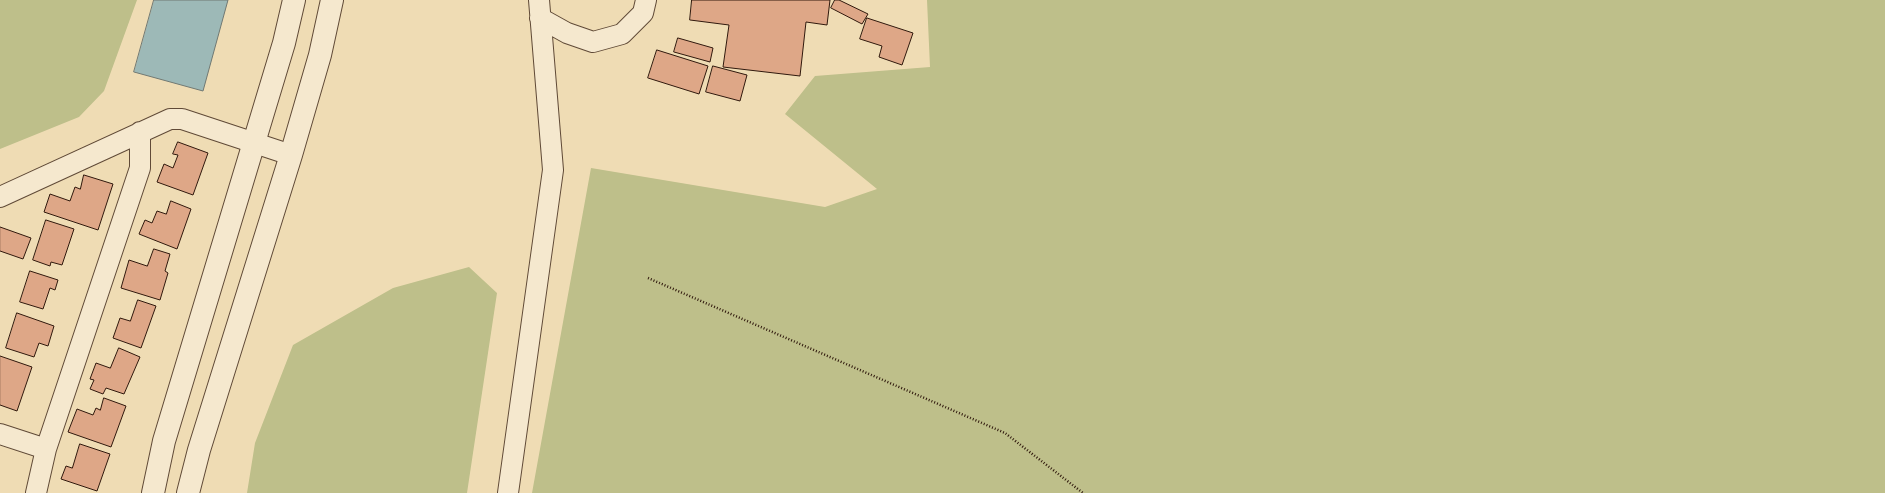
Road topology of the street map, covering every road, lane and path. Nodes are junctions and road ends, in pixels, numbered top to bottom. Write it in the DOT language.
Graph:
graph roads {
  1 [pos="294,0"];
  2 [pos="332,0"];
  3 [pos="646,0"];
  4 [pos="539,9"];
  5 [pos="140,132"];
  6 [pos="254,143"];
  7 [pos="291,156"];
  8 [pos="0,197"];
  9 [pos="648,278"];
  10 [pos="0,434"];
  11 [pos="46,449"];
  12 [pos="36,493"];
  13 [pos="152,493"];
  14 [pos="188,493"];
  15 [pos="508,493"];
  16 [pos="1083,493"];
  1 -- 6 [label="street"];
  2 -- 7 [label="street"];
  3 -- 4 [label="street"];
  4 -- 15 [label="street"];
  5 -- 6 [label="street"];
  5 -- 8 [label="street"];
  5 -- 11 [label="street"];
  6 -- 7 [label="street"];
  6 -- 13 [label="street"];
  7 -- 14 [label="street"];
  9 -- 16 [label="path"];
  10 -- 11 [label="street"];
  11 -- 12 [label="street"];
}
